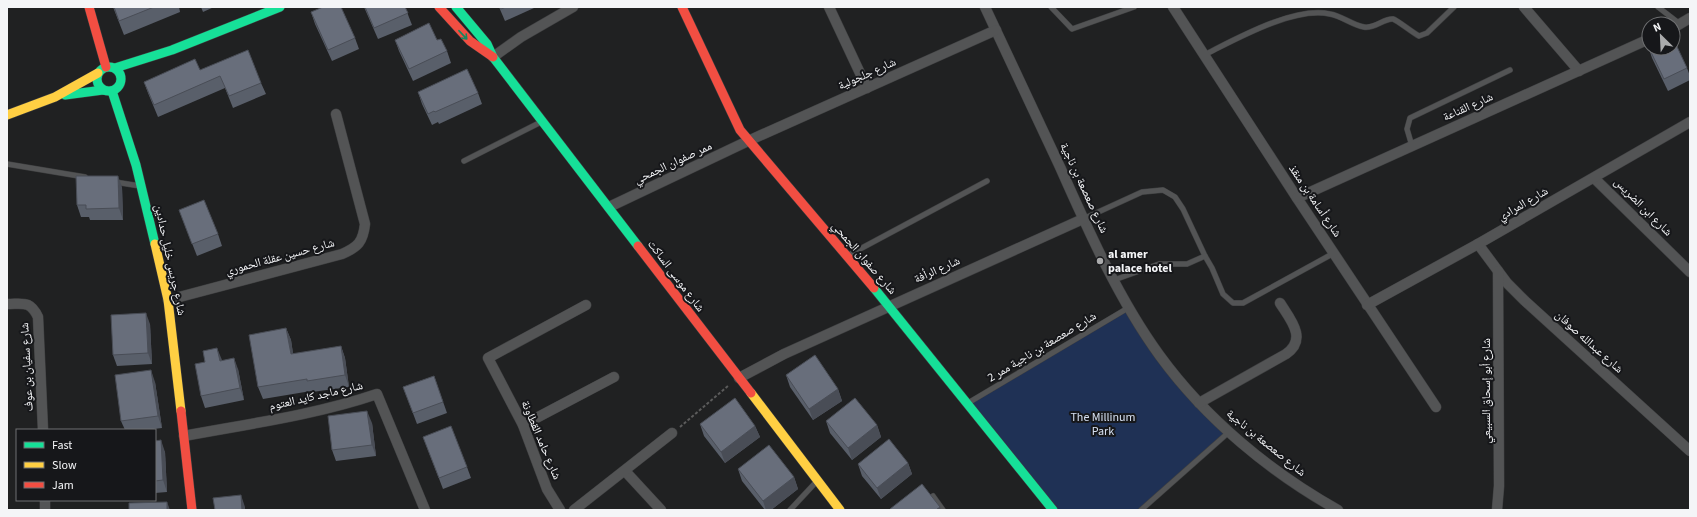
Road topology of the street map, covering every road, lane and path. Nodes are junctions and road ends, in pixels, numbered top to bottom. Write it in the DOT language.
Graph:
graph roads {
  1 [pos="89,7"];
  2 [pos="280,7"];
  3 [pos="439,7"];
  4 [pos="456,7"];
  5 [pos="573,7"];
  6 [pos="682,7"];
  7 [pos="829,7"];
  8 [pos="985,7"];
  9 [pos="1051,7"];
  10 [pos="1134,7"];
  11 [pos="1173,7"];
  12 [pos="1454,7"];
  13 [pos="1524,7"];
  14 [pos="1658,7"];
  15 [pos="1667,16"];
  16 [pos="1690,18"];
  17 [pos="1681,23"];
  18 [pos="996,30"];
  19 [pos="1641,43"];
  20 [pos="172,50"];
  21 [pos="1204,55"];
  22 [pos="492,57"];
  23 [pos="111,68"];
  24 [pos="140,69"];
  25 [pos="1510,70"];
  26 [pos="1579,71"];
  27 [pos="98,73"];
  28 [pos="867,88"];
  29 [pos="108,90"];
  30 [pos="55,97"];
  31 [pos="336,114"];
  32 [pos="7,115"];
  33 [pos="542,122"];
  34 [pos="1690,122"];
  35 [pos="748,141"];
  36 [pos="1412,146"];
  37 [pos="464,161"];
  38 [pos="7,164"];
  39 [pos="1594,178"];
  40 [pos="94,179"];
  41 [pos="110,181"];
  42 [pos="987,181"];
  43 [pos="141,187"];
  44 [pos="1297,198"];
  45 [pos="609,207"];
  46 [pos="1083,218"];
  47 [pos="1478,244"];
  48 [pos="1334,254"];
  49 [pos="846,256"];
  50 [pos="1205,256"];
  51 [pos="1498,271"];
  52 [pos="1690,272"];
  53 [pos="1114,280"];
  54 [pos="168,300"];
  55 [pos="1280,303"];
  56 [pos="7,304"];
  57 [pos="586,305"];
  58 [pos="1367,305"];
  59 [pos="889,306"];
  60 [pos="1128,308"];
  61 [pos="614,377"];
  62 [pos="739,378"];
  63 [pos="1198,403"];
  64 [pos="967,404"];
  65 [pos="1436,408"];
  66 [pos="523,425"];
  67 [pos="43,429"];
  68 [pos="1229,432"];
  69 [pos="672,433"];
  70 [pos="184,436"];
  71 [pos="1690,451"];
  72 [pos="625,471"];
  73 [pos="817,481"];
  74 [pos="933,496"];
  75 [pos="192,510"];
  76 [pos="425,510"];
  77 [pos="560,510"];
  78 [pos="574,510"];
  79 [pos="662,510"];
  80 [pos="790,510"];
  81 [pos="840,510"];
  82 [pos="943,510"];
  83 [pos="1053,510"];
  84 [pos="1141,510"];
  85 [pos="1338,510"];
  86 [pos="1497,510"];
  1 -- 23 [label="street"];
  2 -- 20 [label="street"];
  3 -- 22 [label="street, شارع موسى الساكت, one-way"];
  4 -- 22 [label="street, شارع موسى الساكت"];
  5 -- 22 [label="street"];
  6 -- 35 [label="street, شارع صفوان الجمحي"];
  7 -- 28 [label="street"];
  8 -- 18 [label="street, شارع صعصعة بن ناجية"];
  9 -- 10 [label="lane"];
  11 -- 21 [label="street, شارع أسامة بن منقذ"];
  12 -- 21 [label="lane"];
  13 -- 26 [label="street"];
  14 -- 15 [label="lane"];
  16 -- 17 [label="street"];
  18 -- 28 [label="street, شارع جلجولية"];
  18 -- 46 [label="street, شارع صعصعة بن ناجية"];
  19 -- 26 [label="street, شارع القناعة"];
  20 -- 23 [label="street"];
  20 -- 24 [label="street"];
  21 -- 44 [label="street, شارع أسامة بن منقذ"];
  22 -- 33 [label="street, شارع موسى الساكت"];
  23 -- 27 [label="street"];
  23 -- 29 [label="street"];
  25 -- 36 [label="lane"];
  26 -- 36 [label="street, شارع القناعة"];
  27 -- 29 [label="street"];
  27 -- 30 [label="street"];
  28 -- 35 [label="street, شارع جلجولية"];
  29 -- 30 [label="street"];
  29 -- 43 [label="street, شارع جريس خليل حدادين"];
  30 -- 32 [label="street"];
  31 -- 54 [label="street, شارع حسين عقلة الحموري"];
  33 -- 37 [label="lane"];
  33 -- 45 [label="street, شارع موسى الساكت"];
  34 -- 39 [label="street, شارع المرادي"];
  35 -- 45 [label="street, ممر صفوان الجمحي"];
  35 -- 49 [label="street, شارع صفوان الجمحي"];
  36 -- 44 [label="street, شارع القناعة"];
  38 -- 40 [label="lane"];
  39 -- 47 [label="street, شارع المرادي"];
  39 -- 52 [label="street, شارع ابن الضريس"];
  41 -- 43 [label="lane"];
  42 -- 49 [label="lane"];
  43 -- 54 [label="street, شارع جريس خليل حدادين"];
  44 -- 48 [label="street, شارع أسامة بن منقذ"];
  45 -- 62 [label="street, شارع موسى الساكت"];
  46 -- 50 [label="lane"];
  46 -- 53 [label="street, شارع صعصعة بن ناجية"];
  46 -- 59 [label="street, شارع الرأفة"];
  47 -- 51 [label="street, شارع عبدالله صوفان"];
  47 -- 58 [label="street, شارع المرادي"];
  48 -- 50 [label="lane"];
  48 -- 58 [label="street, شارع أسامة بن منقذ"];
  49 -- 59 [label="street, شارع صفوان الجمحي"];
  50 -- 53 [label="lane"];
  51 -- 71 [label="street, شارع عبدالله صوفان"];
  51 -- 86 [label="street, شارع أبو إسحاق السبيعي"];
  53 -- 60 [label="street, شارع صعصعة بن ناجية"];
  54 -- 70 [label="street, شارع جريس خليل حدادين"];
  55 -- 63 [label="street"];
  56 -- 67 [label="street, شارع سفيان بن عوف"];
  57 -- 66 [label="street, شارع حامد القطاونة"];
  58 -- 65 [label="street, شارع أسامة بن منقذ"];
  59 -- 62 [label="street, شارع الرأفة"];
  59 -- 64 [label="street, شارع صفوان الجمحي"];
  60 -- 63 [label="street, شارع صعصعة بن ناجية"];
  60 -- 64 [label="lane, شارع صعصعة بن ناجية ممر 2"];
  61 -- 66 [label="street"];
  62 -- 69 [label="path"];
  62 -- 73 [label="street, شارع موسى الساكت"];
  63 -- 68 [label="street, شارع صعصعة بن ناجية"];
  64 -- 83 [label="street, شارع صفوان الجمحي"];
  66 -- 77 [label="street, شارع حامد القطاونة"];
  68 -- 84 [label="lane"];
  68 -- 85 [label="street, شارع صعصعة بن ناجية"];
  69 -- 72 [label="street"];
  70 -- 75 [label="street, شارع جريس خليل حدادين"];
  70 -- 76 [label="street, شارع ماجد كايد العتوم"];
  72 -- 78 [label="street"];
  72 -- 79 [label="street"];
  73 -- 80 [label="lane"];
  73 -- 81 [label="street, شارع موسى الساكت"];
  74 -- 82 [label="lane"];
}
